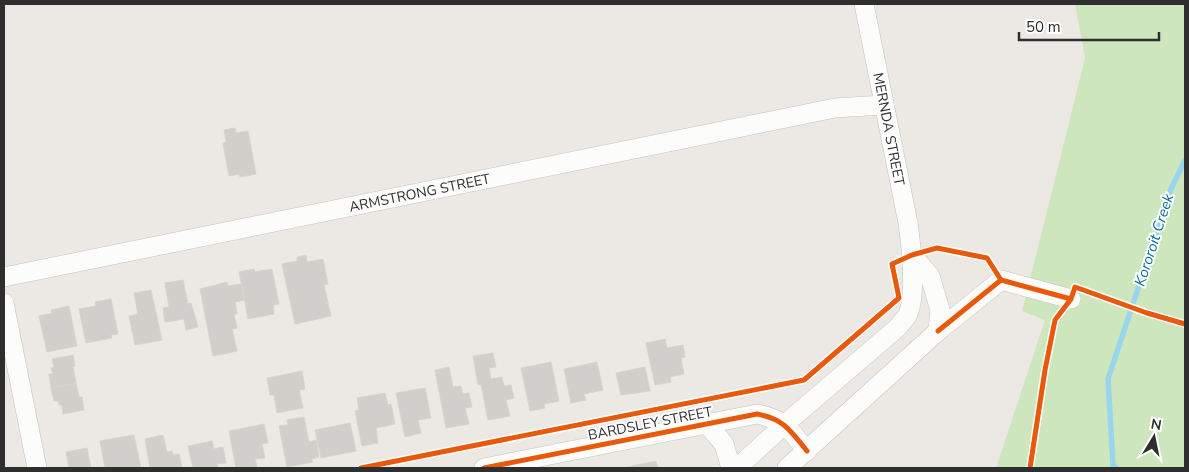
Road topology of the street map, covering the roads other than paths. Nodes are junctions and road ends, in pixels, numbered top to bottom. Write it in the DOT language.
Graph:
graph roads {
  1 [pos="864,4"];
  2 [pos="883,98"];
  3 [pos="912,255"];
  4 [pos="4,277"];
  5 [pos="1071,299"];
  6 [pos="4,303"];
  7 [pos="938,331"];
  8 [pos="869,353"];
  9 [pos="889,376"];
  10 [pos="706,424"];
  11 [pos="785,424"];
  12 [pos="807,451"];
  13 [pos="37,468"];
  14 [pos="484,468"];
  15 [pos="730,468"];
  16 [pos="737,468"];
  17 [pos="787,468"];
  1 -- 2 [label="street, MERNDA STREET"];
  2 -- 3 [label="street, MERNDA STREET"];
  2 -- 4 [label="street, ARMSTRONG STREET"];
  3 -- 7 [label="street"];
  3 -- 8 [label="street, MERNDA STREET"];
  5 -- 7 [label="street"];
  6 -- 13 [label="street"];
  7 -- 9 [label="street"];
  8 -- 9 [label="street"];
  8 -- 11 [label="street, MERNDA STREET"];
  9 -- 12 [label="street"];
  10 -- 11 [label="street, BARDSLEY STREET"];
  10 -- 14 [label="street, BARDSLEY STREET"];
  10 -- 15 [label="street, BARDSLEY STREET"];
  11 -- 12 [label="street, BARDSLEY STREET"];
  11 -- 16 [label="street, MERNDA STREET"];
  12 -- 17 [label="street"];
}
